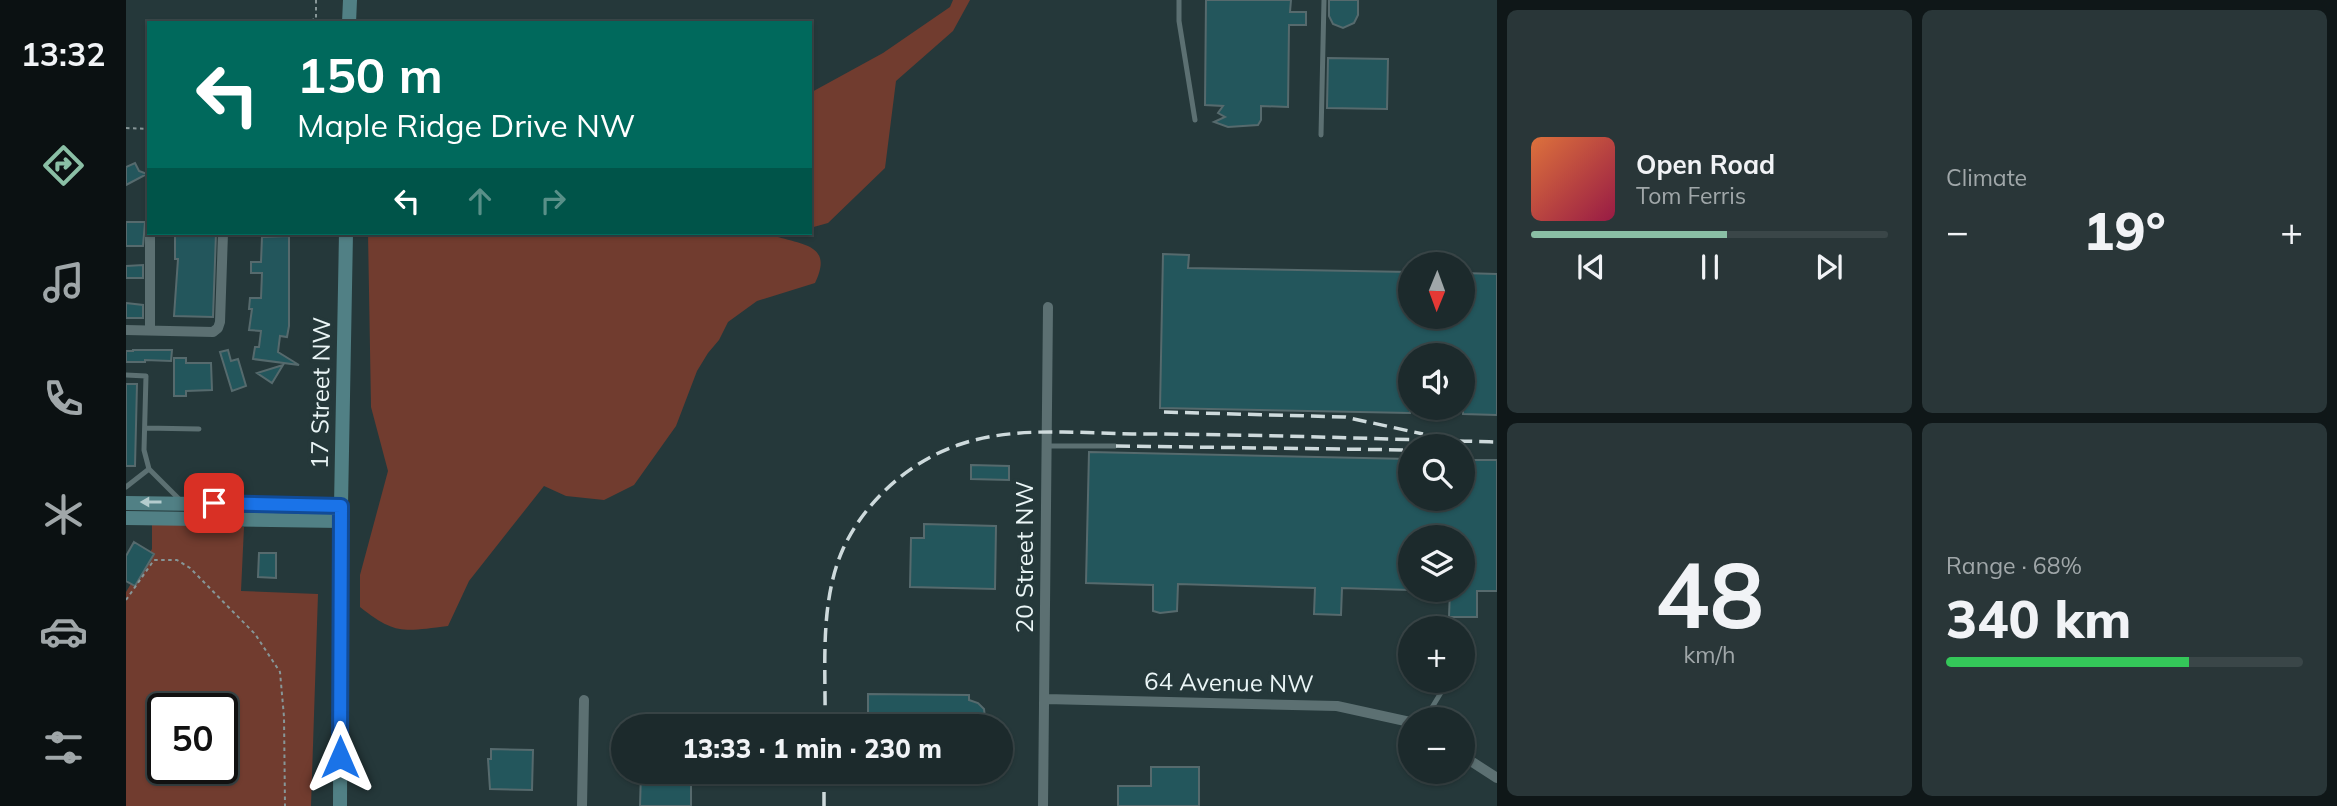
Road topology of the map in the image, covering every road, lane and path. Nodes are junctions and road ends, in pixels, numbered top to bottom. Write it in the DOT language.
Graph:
graph roads {
  1 [pos="316,0"];
  2 [pos="350,0"];
  3 [pos="1179,0"];
  4 [pos="1324,0"];
  5 [pos="306,21"];
  6 [pos="349,21"];
  7 [pos="1195,120"];
  8 [pos="126,128"];
  9 [pos="147,129"];
  10 [pos="1321,135"];
  11 [pos="150,235"];
  12 [pos="223,235"];
  13 [pos="346,235"];
  14 [pos="1048,307"];
  15 [pos="126,330"];
  16 [pos="150,330"];
  17 [pos="126,375"];
  18 [pos="145,428"];
  19 [pos="199,429"];
  20 [pos="1046,446"];
  21 [pos="1115,446"];
  22 [pos="149,469"];
  23 [pos="126,487"];
  24 [pos="182,502"];
  25 [pos="126,503"];
  26 [pos="341,514"];
  27 [pos="126,518"];
  28 [pos="184,519"];
  29 [pos="126,600"];
  30 [pos="1046,699"];
  31 [pos="584,700"];
  32 [pos="1398,719"];
  33 [pos="1475,763"];
  34 [pos="1497,778"];
  35 [pos="285,806"];
  36 [pos="340,806"];
  37 [pos="582,806"];
  38 [pos="1043,806"];
  1 -- 5 [label="path"];
  2 -- 6 [label="main road"];
  3 -- 7 [label="lane"];
  4 -- 10 [label="lane"];
  8 -- 9 [label="path"];
  11 -- 16 [label="street"];
  12 -- 16 [label="street"];
  13 -- 26 [label="main road, 17 Street NW"];
  14 -- 20 [label="street, 20 Street NW"];
  15 -- 16 [label="street"];
  17 -- 18 [label="lane"];
  18 -- 19 [label="lane"];
  18 -- 22 [label="lane"];
  20 -- 21 [label="lane"];
  20 -- 30 [label="street, 20 Street NW"];
  22 -- 23 [label="lane"];
  22 -- 24 [label="lane"];
  24 -- 25 [label="main road, one-way"];
  24 -- 26 [label="main road"];
  24 -- 28 [label="lane"];
  26 -- 28 [label="main road"];
  26 -- 36 [label="main road, 17 Street NW"];
  27 -- 28 [label="main road"];
  29 -- 35 [label="path"];
  30 -- 32 [label="street, 64 Avenue NW"];
  30 -- 38 [label="street, 20 Street NW"];
  31 -- 37 [label="street"];
  33 -- 34 [label="street"];
}
